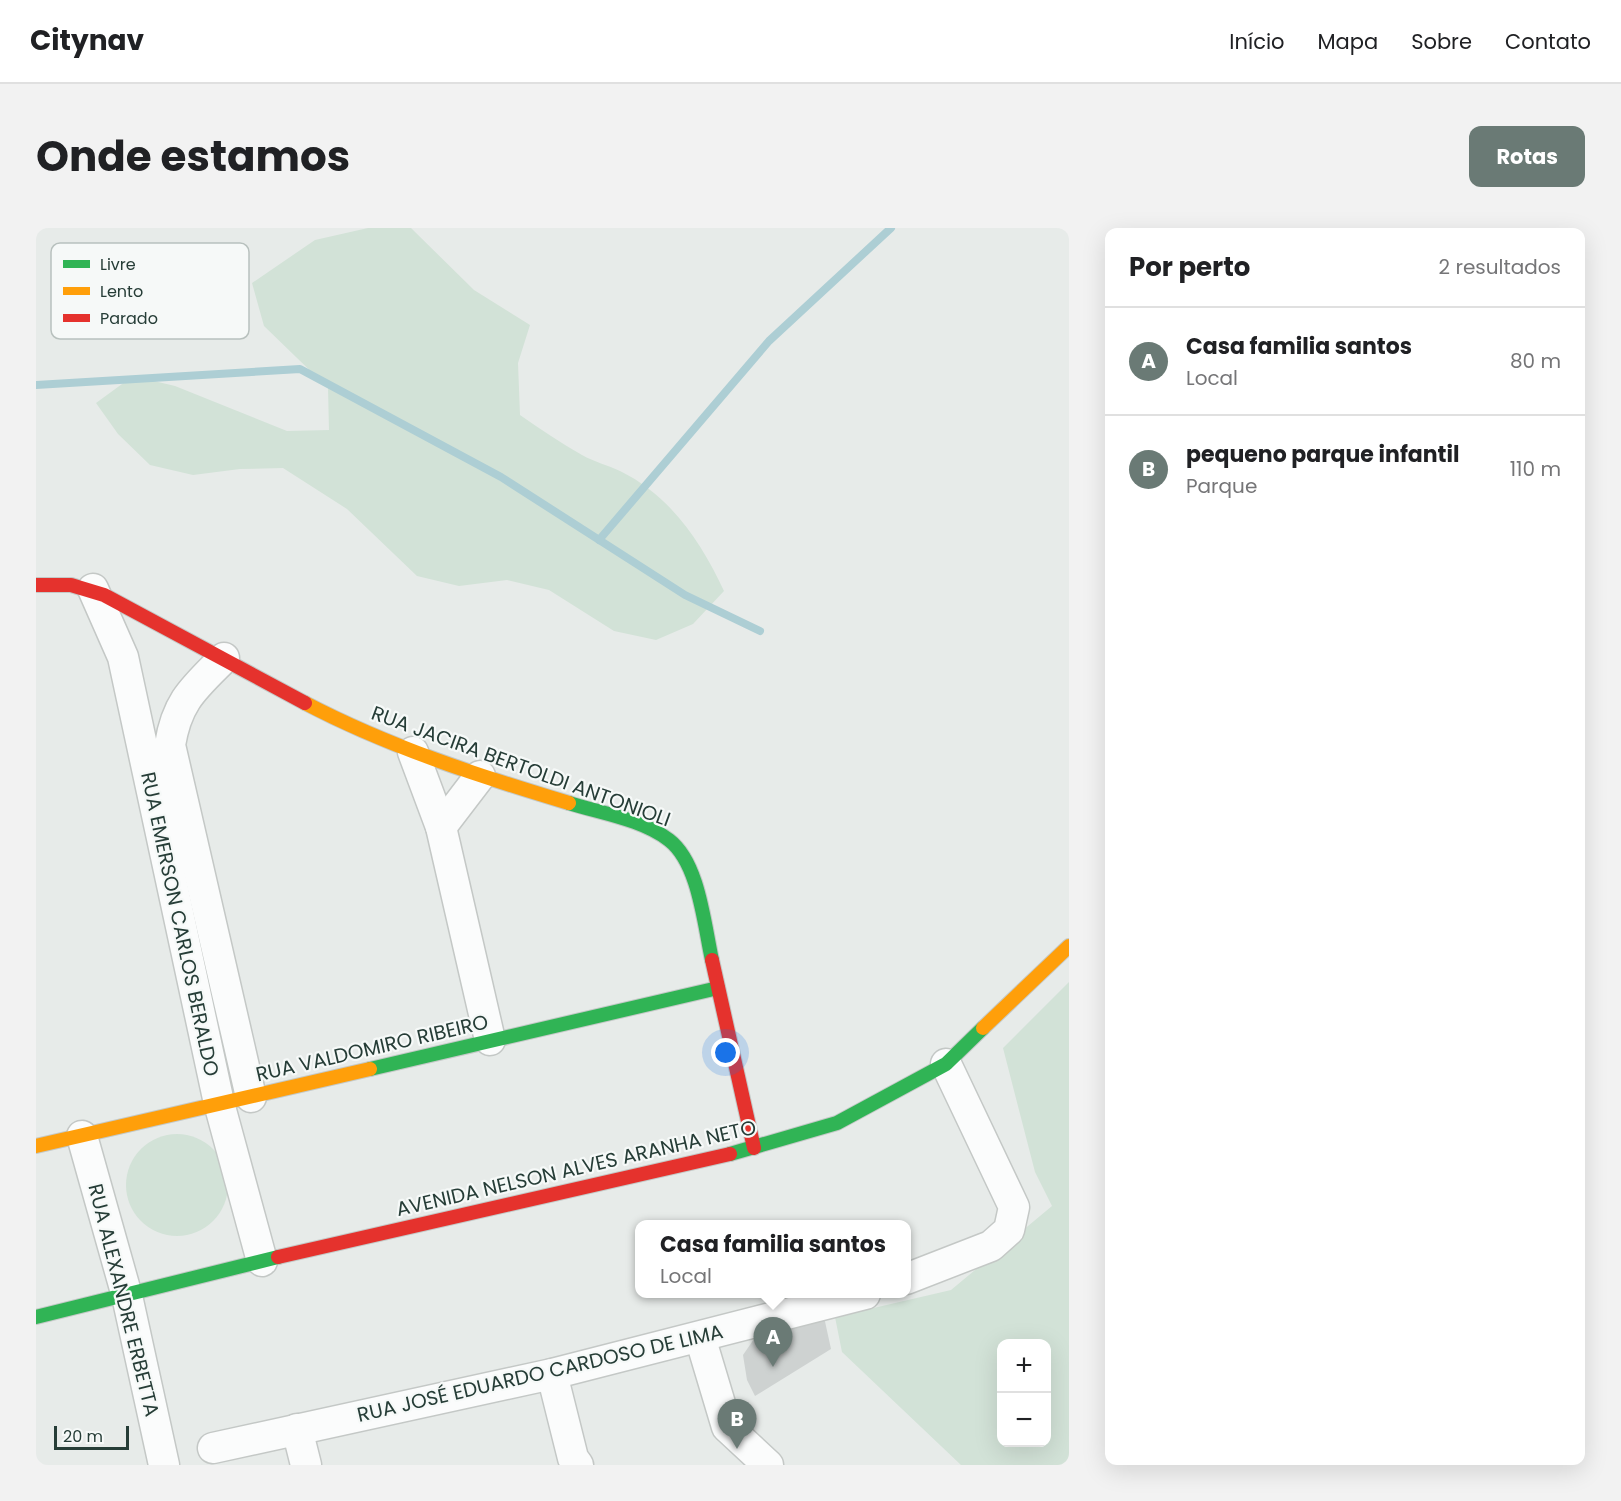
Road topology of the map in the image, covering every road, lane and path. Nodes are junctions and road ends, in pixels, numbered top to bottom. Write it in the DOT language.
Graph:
graph roads {
  1 [pos="36,585"];
  2 [pos="93,589"];
  3 [pos="224,658"];
  4 [pos="413,752"];
  5 [pos="480,776"];
  6 [pos="441,827"];
  7 [pos="1069,946"];
  8 [pos="718,988"];
  9 [pos="490,1040"];
  10 [pos="946,1064"];
  11 [pos="251,1097"];
  12 [pos="219,1103"];
  13 [pos="82,1136"];
  14 [pos="36,1146"];
  15 [pos="754,1148"];
  16 [pos="262,1261"];
  17 [pos="911,1277"];
  18 [pos="127,1296"];
  19 [pos="846,1298"];
  20 [pos="36,1317"];
  21 [pos="700,1337"];
  22 [pos="552,1374"];
  23 [pos="297,1429"];
  24 [pos="213,1448"];
  25 [pos="574,1463"];
  26 [pos="164,1465"];
  27 [pos="306,1465"];
  28 [pos="768,1465"];
  1 -- 2 [label="street, RUA JACIRA BERTOLDI ANTONIOLI"];
  2 -- 3 [label="street, RUA JACIRA BERTOLDI ANTONIOLI"];
  2 -- 12 [label="street, RUA EMERSON CARLOS BERALDO"];
  3 -- 4 [label="street, RUA JACIRA BERTOLDI ANTONIOLI"];
  3 -- 11 [label="street, RUA EMERSON CARLOS BERALDO"];
  4 -- 5 [label="street, RUA JACIRA BERTOLDI ANTONIOLI"];
  4 -- 6 [label="street"];
  5 -- 6 [label="street"];
  5 -- 8 [label="street, RUA JACIRA BERTOLDI ANTONIOLI"];
  6 -- 9 [label="street"];
  7 -- 10 [label="street, AVENIDA NELSON ALVES ARANHA NETO"];
  8 -- 9 [label="street, RUA VALDOMIRO RIBEIRO"];
  8 -- 15 [label="street, RUA JACIRA BERTOLDI ANTONIOLI"];
  9 -- 11 [label="street, RUA VALDOMIRO RIBEIRO"];
  10 -- 15 [label="street, AVENIDA NELSON ALVES ARANHA NETO"];
  10 -- 17 [label="street"];
  11 -- 12 [label="street, RUA VALDOMIRO RIBEIRO"];
  12 -- 13 [label="street, RUA VALDOMIRO RIBEIRO"];
  12 -- 16 [label="street, RUA EMERSON CARLOS BERALDO"];
  13 -- 14 [label="street, RUA VALDOMIRO RIBEIRO"];
  13 -- 18 [label="street, RUA ALEXANDRE ERBETTA"];
  15 -- 16 [label="street, AVENIDA NELSON ALVES ARANHA NETO"];
  16 -- 18 [label="street, AVENIDA NELSON ALVES ARANHA NETO"];
  18 -- 20 [label="street, AVENIDA NELSON ALVES ARANHA NETO"];
  18 -- 26 [label="street, RUA ALEXANDRE ERBETTA"];
  19 -- 21 [label="street, RUA JOSÉ EDUARDO CARDOSO DE LIMA"];
  21 -- 22 [label="street, RUA JOSÉ EDUARDO CARDOSO DE LIMA"];
  21 -- 28 [label="street"];
  22 -- 23 [label="street, RUA JOSÉ EDUARDO CARDOSO DE LIMA"];
  22 -- 25 [label="street"];
  23 -- 24 [label="street, RUA JOSÉ EDUARDO CARDOSO DE LIMA"];
  23 -- 27 [label="street"];
}
